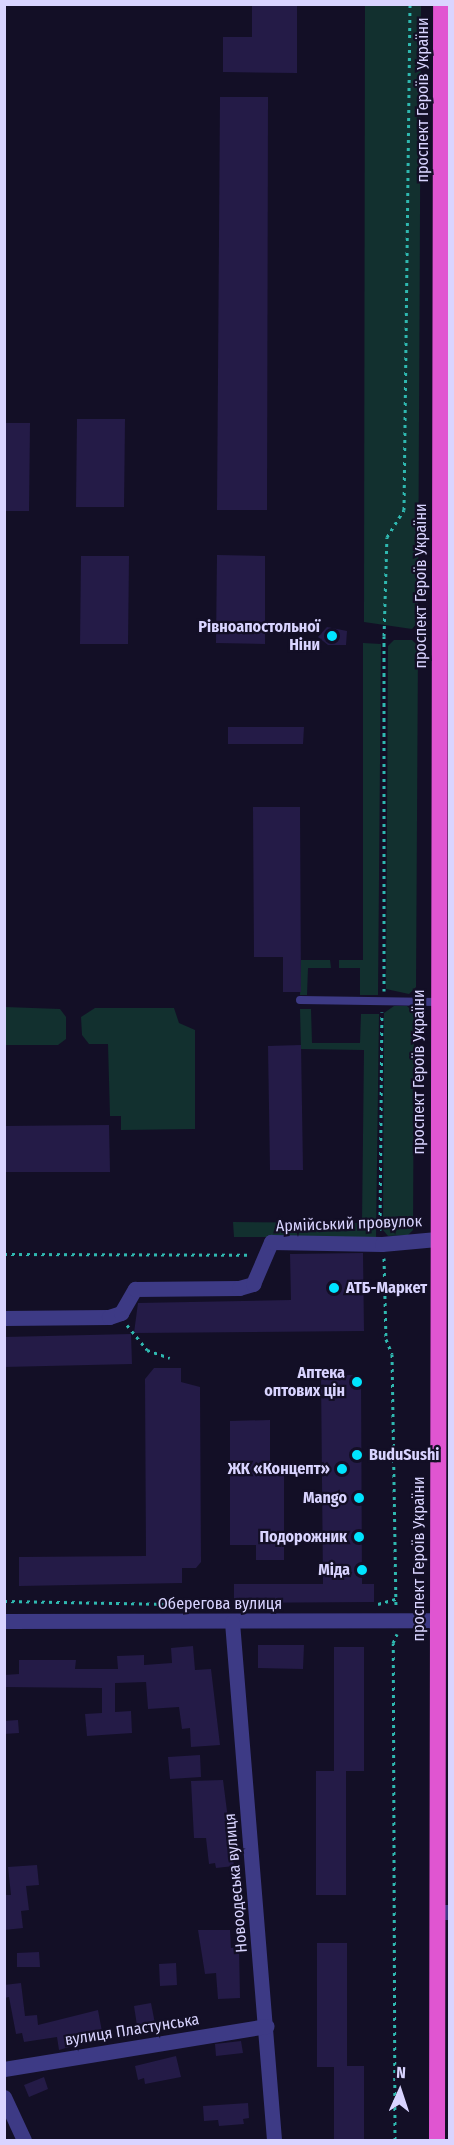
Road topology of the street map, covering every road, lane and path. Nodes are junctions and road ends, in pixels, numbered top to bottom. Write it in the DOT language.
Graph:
graph roads {
  1 [pos="410,4"];
  2 [pos="441,4"];
  3 [pos="382,999"];
  4 [pos="300,1000"];
  5 [pos="438,1002"];
  6 [pos="443,1239"];
  7 [pos="382,1244"];
  8 [pos="4,1254"];
  9 [pos="265,1255"];
  10 [pos="121,1313"];
  11 [pos="4,1318"];
  12 [pos="170,1358"];
  13 [pos="396,1599"];
  14 [pos="4,1601"];
  15 [pos="183,1604"];
  16 [pos="375,1605"];
  17 [pos="396,1609"];
  18 [pos="436,1620"];
  19 [pos="4,1621"];
  20 [pos="232,1622"];
  21 [pos="399,1632"];
  22 [pos="443,1912"];
  23 [pos="266,2026"];
  24 [pos="4,2069"];
  25 [pos="4,2097"];
  26 [pos="24,2140"];
  27 [pos="274,2140"];
  28 [pos="395,2140"];
  29 [pos="437,2140"];
  1 -- 3 [label="path"];
  2 -- 5 [label="highway, проспект Героїв України"];
  3 -- 4 [label="lane"];
  3 -- 5 [label="lane"];
  3 -- 7 [label="path"];
  5 -- 6 [label="highway, проспект Героїв України"];
  6 -- 7 [label="street, Армійський провулок"];
  6 -- 18 [label="highway, проспект Героїв України"];
  7 -- 9 [label="street, Армійський провулок"];
  7 -- 13 [label="path"];
  8 -- 9 [label="path"];
  9 -- 10 [label="street, Армійський провулок"];
  10 -- 11 [label="street"];
  10 -- 12 [label="path"];
  13 -- 16 [label="path"];
  13 -- 17 [label="path"];
  14 -- 15 [label="path"];
  18 -- 20 [label="street, Оберегова вулиця"];
  18 -- 22 [label="highway, проспект Героїв України"];
  19 -- 20 [label="street, Оберегова вулиця"];
  20 -- 23 [label="street, Новоодеська вулиця"];
  21 -- 28 [label="path"];
  22 -- 29 [label="highway, проспект Героїв України"];
  23 -- 24 [label="street, вулиця Пластунська"];
  23 -- 27 [label="street, Новоодеська вулиця"];
  25 -- 26 [label="street"];
}
